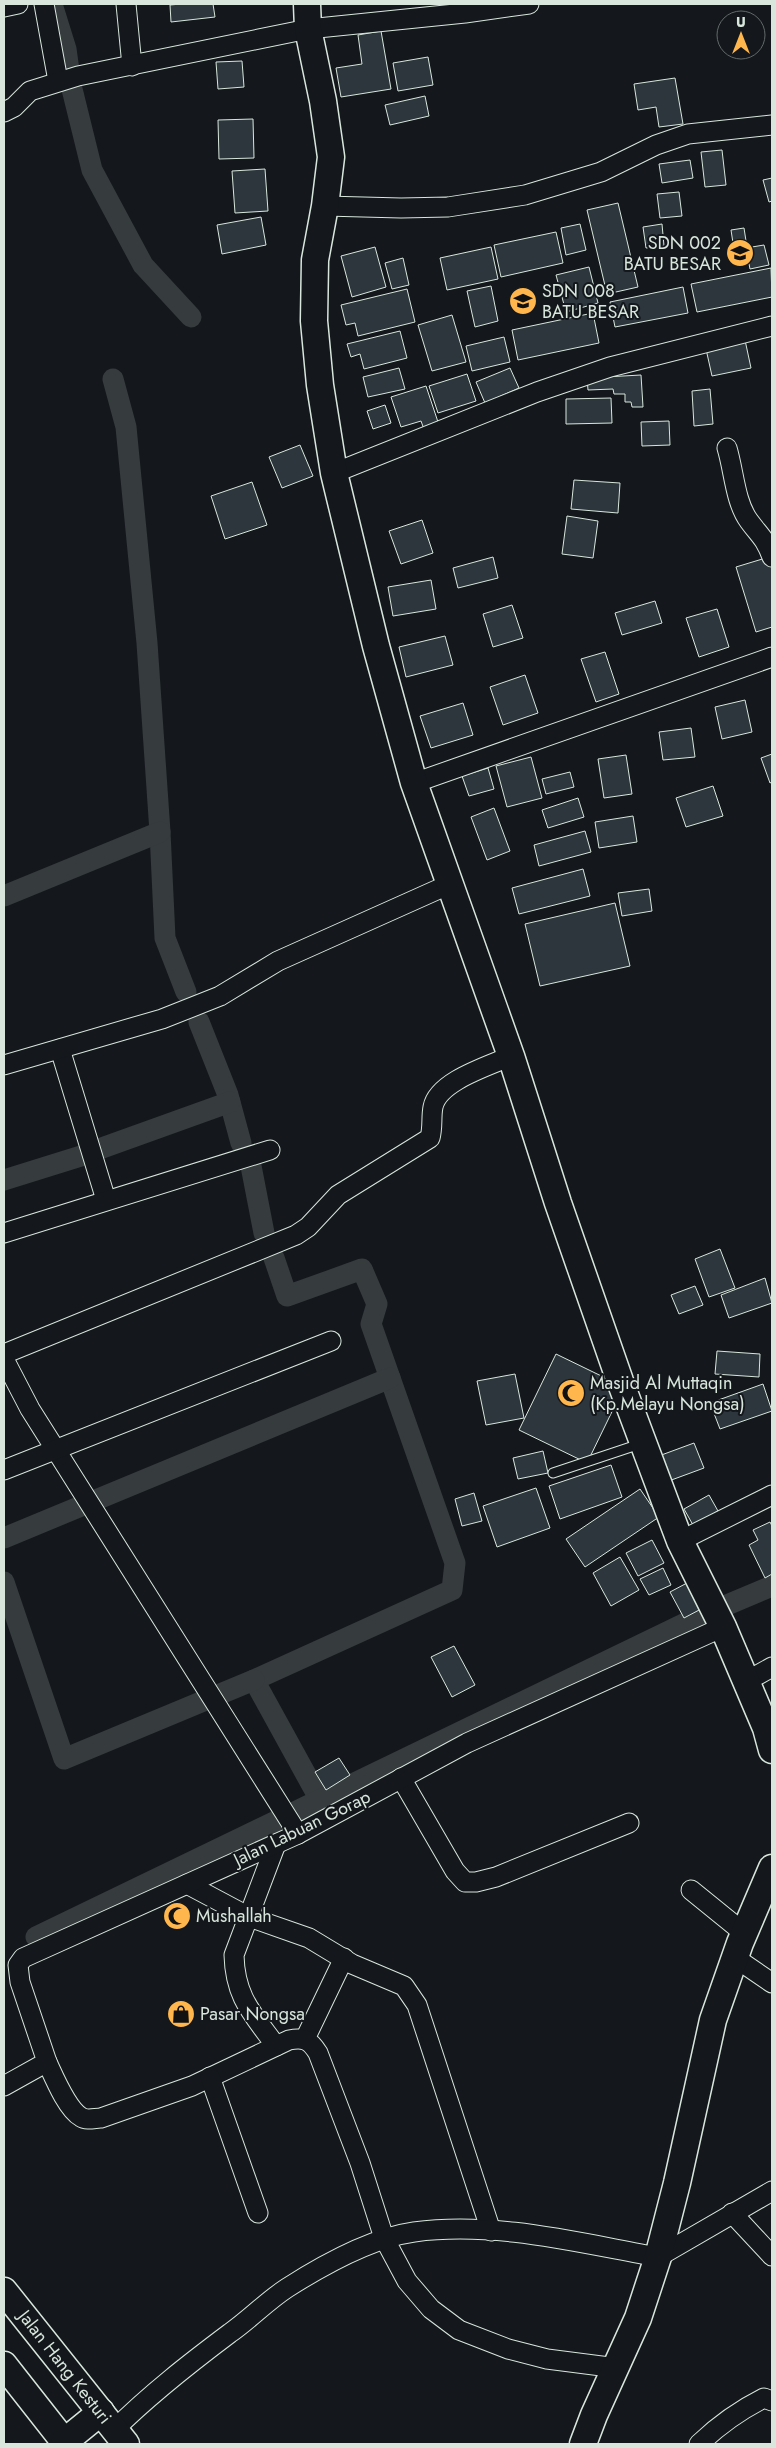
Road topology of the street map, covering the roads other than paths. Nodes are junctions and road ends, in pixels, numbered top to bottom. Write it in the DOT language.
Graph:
graph roads {
  1 [pos="18,4"];
  2 [pos="44,4"];
  3 [pos="126,4"];
  4 [pos="306,4"];
  5 [pos="529,4"];
  6 [pos="4,7"];
  7 [pos="308,29"];
  8 [pos="132,66"];
  9 [pos="66,79"];
  10 [pos="4,112"];
  11 [pos="772,125"];
  12 [pos="325,206"];
  13 [pos="772,326"];
  14 [pos="727,448"];
  15 [pos="334,473"];
  16 [pos="772,557"];
  17 [pos="772,657"];
  18 [pos="414,782"];
  19 [pos="450,884"];
  20 [pos="60,1049"];
  21 [pos="511,1056"];
  22 [pos="4,1065"];
  23 [pos="270,1150"];
  24 [pos="106,1200"];
  25 [pos="4,1234"];
  26 [pos="331,1341"];
  27 [pos="4,1354"];
  28 [pos="4,1359"];
  29 [pos="643,1443"];
  30 [pos="56,1448"];
  31 [pos="4,1470"];
  32 [pos="553,1473"];
  33 [pos="772,1495"];
  34 [pos="680,1541"];
  35 [pos="721,1623"];
  36 [pos="772,1667"];
  37 [pos="748,1681"];
  38 [pos="772,1750"];
  39 [pos="401,1778"];
  40 [pos="628,1823"];
  41 [pos="295,1830"];
  42 [pos="276,1844"];
  43 [pos="772,1868"];
  44 [pos="188,1884"];
  45 [pos="691,1890"];
  46 [pos="249,1916"];
  47 [pos="744,1933"];
  48 [pos="734,1957"];
  49 [pos="344,1958"];
  50 [pos="772,1983"];
  51 [pos="305,2039"];
  52 [pos="276,2046"];
  53 [pos="48,2062"];
  54 [pos="210,2077"];
  55 [pos="4,2086"];
  56 [pos="772,2191"];
  57 [pos="258,2213"];
  58 [pos="732,2213"];
  59 [pos="491,2231"];
  60 [pos="384,2238"];
  61 [pos="772,2256"];
  62 [pos="658,2257"];
  63 [pos="4,2290"];
  64 [pos="4,2365"];
  65 [pos="617,2368"];
  66 [pos="772,2401"];
  67 [pos="113,2429"];
  68 [pos="65,2443"];
  69 [pos="583,2444"];
  70 [pos="698,2444"];
  1 -- 6 [label="street"];
  2 -- 9 [label="street"];
  3 -- 8 [label="street"];
  4 -- 7 [label="street"];
  5 -- 7 [label="street"];
  7 -- 8 [label="street"];
  7 -- 12 [label="street"];
  8 -- 9 [label="street"];
  9 -- 10 [label="street"];
  11 -- 12 [label="street"];
  12 -- 15 [label="street"];
  13 -- 15 [label="street"];
  14 -- 16 [label="street"];
  15 -- 18 [label="street"];
  17 -- 18 [label="street"];
  18 -- 19 [label="street"];
  19 -- 20 [label="street"];
  19 -- 21 [label="street"];
  20 -- 22 [label="street"];
  20 -- 24 [label="street"];
  21 -- 27 [label="street"];
  21 -- 29 [label="street"];
  23 -- 24 [label="street"];
  24 -- 25 [label="street"];
  26 -- 30 [label="street"];
  28 -- 30 [label="street"];
  29 -- 32 [label="lane"];
  29 -- 34 [label="street"];
  30 -- 31 [label="street"];
  30 -- 41 [label="street"];
  33 -- 34 [label="street"];
  34 -- 35 [label="street"];
  35 -- 37 [label="street"];
  35 -- 39 [label="street, Jalan Labuan Gorap"];
  36 -- 37 [label="street"];
  37 -- 38 [label="street"];
  39 -- 40 [label="street"];
  39 -- 41 [label="street, Jalan Labuan Gorap"];
  41 -- 42 [label="street, Jalan Labuan Gorap"];
  42 -- 44 [label="street, Jalan Labuan Gorap"];
  42 -- 46 [label="street"];
  43 -- 47 [label="street"];
  44 -- 46 [label="street"];
  44 -- 53 [label="street, Jalan Labuan Gorap"];
  45 -- 47 [label="street"];
  46 -- 49 [label="street"];
  46 -- 52 [label="street"];
  47 -- 48 [label="street"];
  48 -- 50 [label="street"];
  48 -- 62 [label="street"];
  49 -- 51 [label="street"];
  49 -- 59 [label="street"];
  51 -- 52 [label="street"];
  51 -- 60 [label="street"];
  52 -- 54 [label="street"];
  53 -- 54 [label="street, Jalan Labuan Gorap"];
  53 -- 55 [label="street"];
  54 -- 57 [label="street"];
  56 -- 58 [label="street"];
  58 -- 61 [label="street"];
  58 -- 62 [label="street"];
  59 -- 60 [label="street"];
  59 -- 62 [label="street"];
  60 -- 65 [label="street"];
  60 -- 67 [label="street"];
  62 -- 65 [label="street"];
  63 -- 67 [label="street, Jalan Hang Kesturi"];
  64 -- 68 [label="street"];
  65 -- 69 [label="street"];
  66 -- 70 [label="street"];
  67 -- 68 [label="street"];
}
